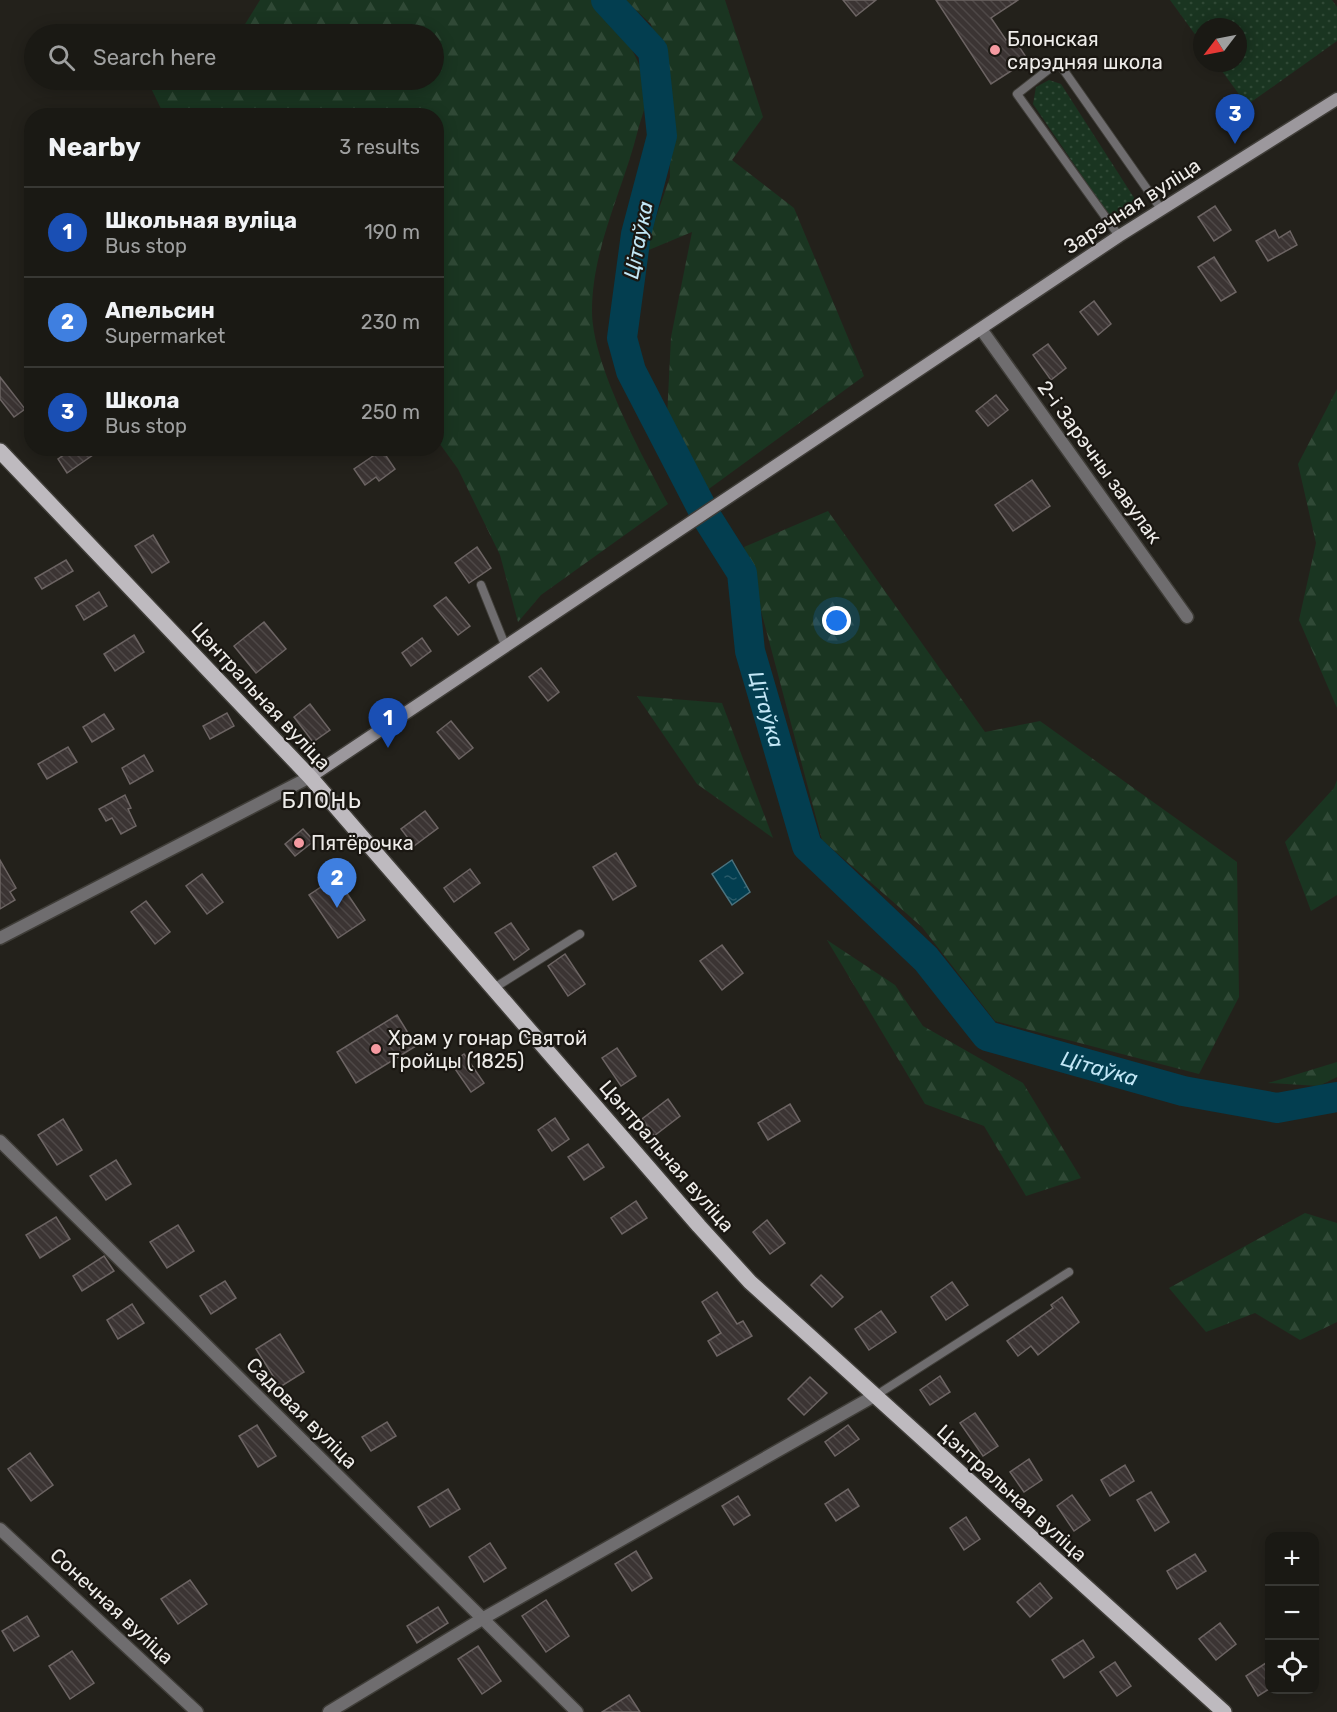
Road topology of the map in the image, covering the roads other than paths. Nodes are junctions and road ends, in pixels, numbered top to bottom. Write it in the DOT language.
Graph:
graph roads {
  1 [pos="1337,99"];
  2 [pos="1161,209"];
  3 [pos="1119,236"];
  4 [pos="981,329"];
  5 [pos="0,451"];
  6 [pos="481,585"];
  7 [pos="1187,617"];
  8 [pos="509,642"];
  9 [pos="310,777"];
  10 [pos="580,934"];
  11 [pos="0,938"];
  12 [pos="494,988"];
  13 [pos="0,1141"];
  14 [pos="1069,1272"];
  15 [pos="874,1396"];
  16 [pos="0,1529"];
  17 [pos="482,1619"];
  18 [pos="197,1712"];
  19 [pos="329,1712"];
  20 [pos="577,1712"];
  21 [pos="1224,1712"];
  1 -- 2 [label="main road, Зарэчная вуліца"];
  2 -- 3 [label="main road, Зарэчная вуліца"];
  2 -- 3 [label="lane"];
  3 -- 4 [label="main road, Зарэчная вуліца"];
  4 -- 7 [label="street, 2-і Зарэчны завулак"];
  4 -- 8 [label="main road, Зарэчная вуліца"];
  5 -- 9 [label="main road, Цэнтральная вуліца"];
  6 -- 8 [label="lane"];
  8 -- 9 [label="main road, Зарэчная вуліца"];
  9 -- 11 [label="street"];
  9 -- 12 [label="main road, Цэнтральная вуліца"];
  10 -- 12 [label="lane"];
  12 -- 15 [label="main road, Цэнтральная вуліца"];
  13 -- 17 [label="street, Садовая вуліца"];
  14 -- 15 [label="lane"];
  15 -- 17 [label="street"];
  15 -- 21 [label="main road, Цэнтральная вуліца"];
  16 -- 18 [label="street, Сонечная вуліца"];
  17 -- 19 [label="street"];
  17 -- 20 [label="street, Садовая вуліца"];
}
